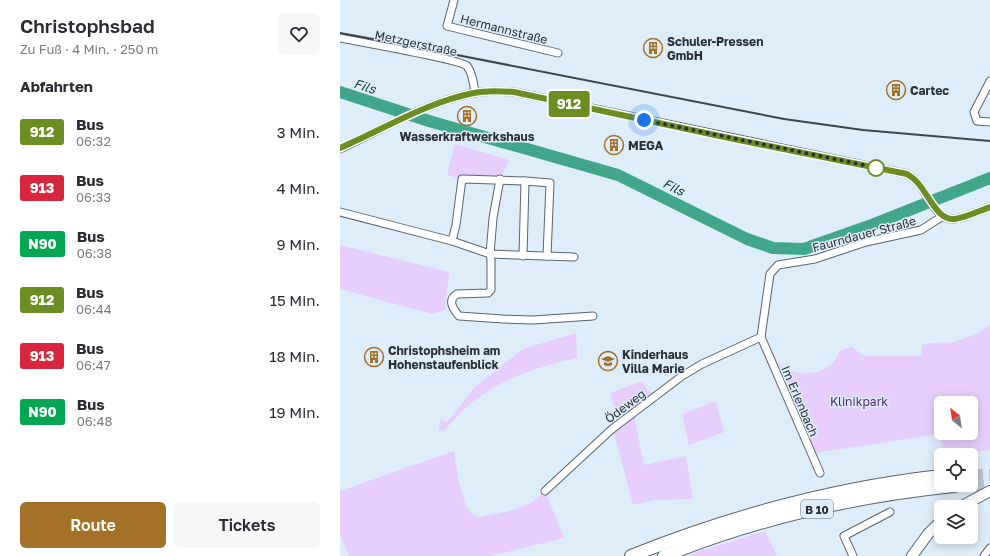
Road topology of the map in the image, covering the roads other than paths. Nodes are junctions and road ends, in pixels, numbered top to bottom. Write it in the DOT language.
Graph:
graph roads {
  1 [pos="454,0"];
  2 [pos="340,38"];
  3 [pos="558,53"];
  4 [pos="990,81"];
  5 [pos="475,93"];
  6 [pos="990,122"];
  7 [pos="340,148"];
  8 [pos="500,180"];
  9 [pos="525,181"];
  10 [pos="990,207"];
  11 [pos="340,212"];
  12 [pos="943,216"];
  13 [pos="452,241"];
  14 [pos="490,254"];
  15 [pos="523,256"];
  16 [pos="547,256"];
  17 [pos="574,257"];
  18 [pos="593,316"];
  19 [pos="760,337"];
  20 [pos="820,473"];
  21 [pos="934,477"];
  22 [pos="934,488"];
  23 [pos="545,491"];
  24 [pos="990,491"];
  25 [pos="973,500"];
  26 [pos="890,512"];
  27 [pos="934,528"];
  28 [pos="990,548"];
  29 [pos="632,556"];
  30 [pos="664,556"];
  31 [pos="853,556"];
  32 [pos="912,556"];
  33 [pos="984,556"];
  1 -- 3 [label="street, Hermannstraße"];
  2 -- 5 [label="street, Metzgerstraße"];
  4 -- 6 [label="street"];
  5 -- 7 [label="street"];
  5 -- 12 [label="street"];
  8 -- 9 [label="street"];
  8 -- 13 [label="street"];
  8 -- 14 [label="street"];
  9 -- 15 [label="street"];
  9 -- 16 [label="street"];
  10 -- 12 [label="street"];
  11 -- 13 [label="street"];
  12 -- 19 [label="street, Faurndauer Straße"];
  13 -- 14 [label="street"];
  14 -- 15 [label="street"];
  14 -- 18 [label="street"];
  15 -- 16 [label="street"];
  16 -- 17 [label="street"];
  19 -- 20 [label="street, Im Erlenbach"];
  19 -- 23 [label="street, Ödeweg"];
  21 -- 29 [label="highway, B 10"];
  22 -- 30 [label="highway, B 10"];
  24 -- 25 [label="main road"];
  26 -- 31 [label="street"];
  27 -- 32 [label="main road"];
  28 -- 33 [label="street"];
}
